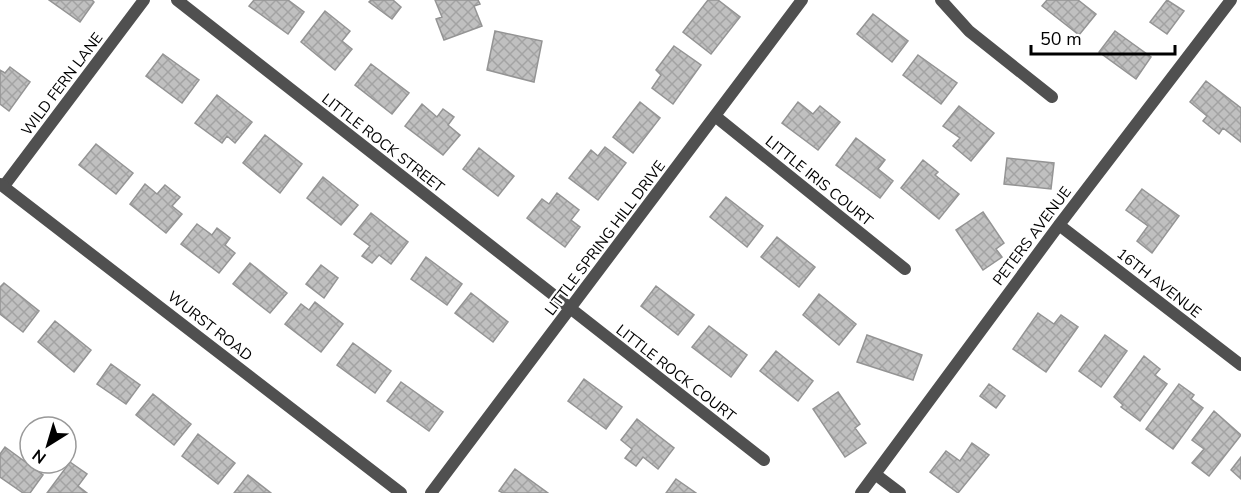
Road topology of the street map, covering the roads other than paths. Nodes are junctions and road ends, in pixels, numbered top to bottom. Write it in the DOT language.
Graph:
graph roads {
  1 [pos="144,0"];
  2 [pos="177,0"];
  3 [pos="802,0"];
  4 [pos="941,0"];
  5 [pos="1231,0"];
  6 [pos="1052,97"];
  7 [pos="715,116"];
  8 [pos="2,185"];
  9 [pos="1059,225"];
  10 [pos="905,268"];
  11 [pos="570,310"];
  12 [pos="1241,365"];
  13 [pos="764,460"];
  14 [pos="875,474"];
  15 [pos="401,493"];
  16 [pos="431,493"];
  17 [pos="861,493"];
  18 [pos="900,493"];
  1 -- 8 [label="street, WILD FERN LANE"];
  2 -- 11 [label="street, LITTLE ROCK STREET"];
  3 -- 7 [label="street, LITTLE SPRING HILL DRIVE"];
  4 -- 6 [label="street"];
  5 -- 9 [label="street, PETERS AVENUE"];
  7 -- 10 [label="street, LITTLE IRIS COURT"];
  7 -- 11 [label="street, LITTLE SPRING HILL DRIVE"];
  8 -- 15 [label="street, WURST ROAD"];
  9 -- 12 [label="street, 16TH AVENUE"];
  9 -- 14 [label="street, PETERS AVENUE"];
  11 -- 13 [label="street, LITTLE ROCK COURT"];
  11 -- 16 [label="street, LITTLE SPRING HILL DRIVE"];
  14 -- 17 [label="street, PETERS AVENUE"];
  14 -- 18 [label="street"];
}
